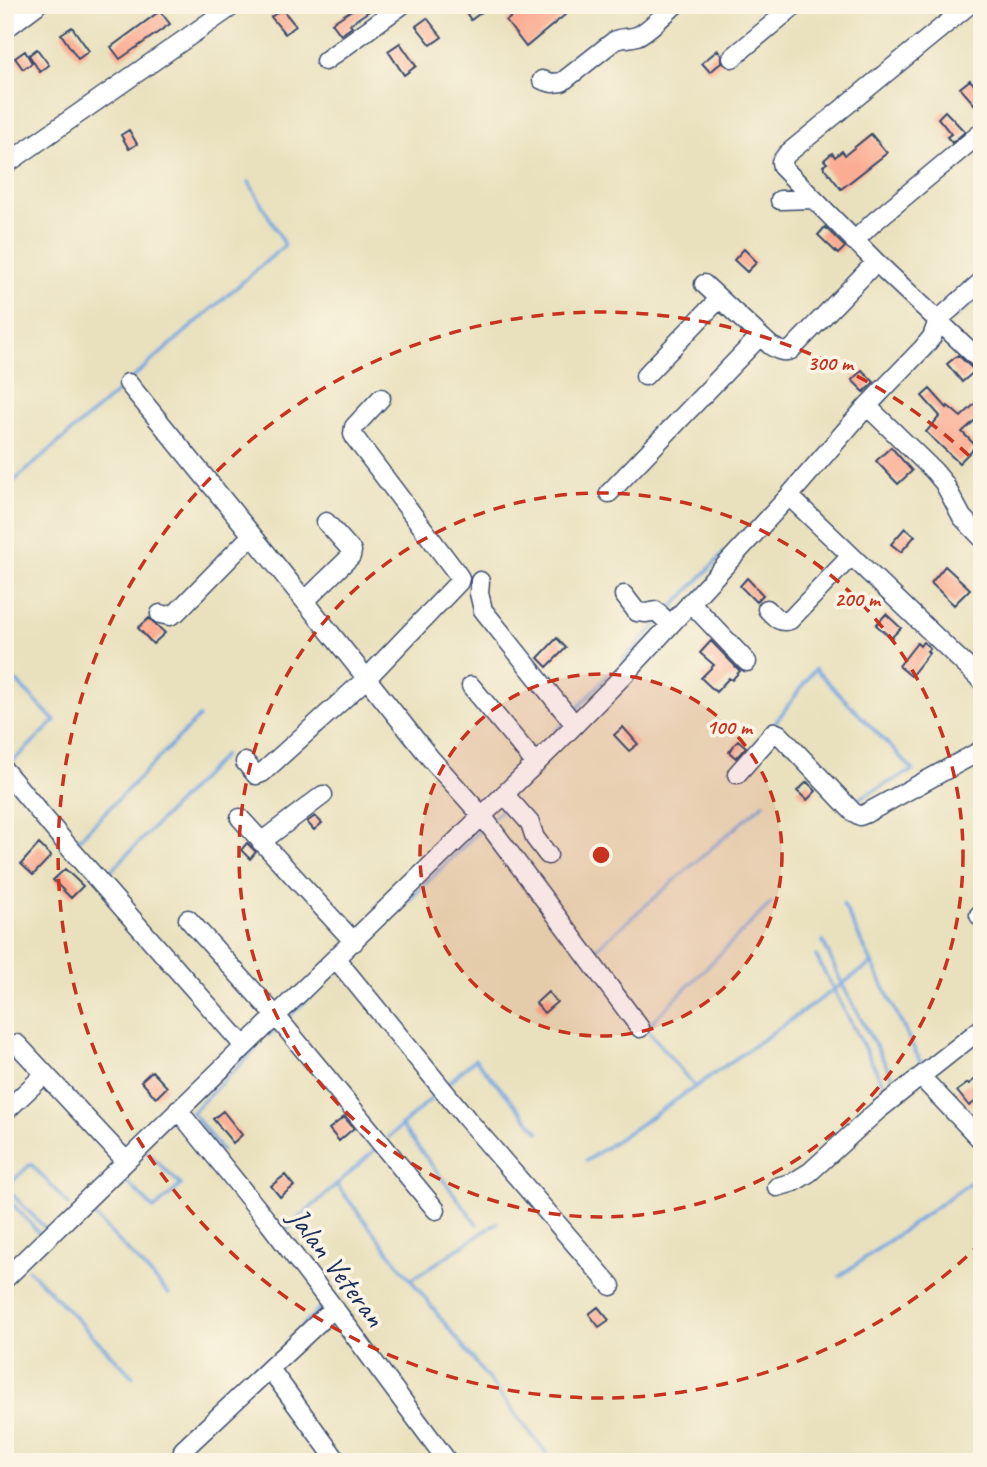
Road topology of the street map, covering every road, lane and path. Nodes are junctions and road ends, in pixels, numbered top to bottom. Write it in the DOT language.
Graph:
graph roads {
  1 [pos="37,5"];
  2 [pos="234,5"];
  3 [pos="402,5"];
  4 [pos="675,5"];
  5 [pos="795,5"];
  6 [pos="969,5"];
  7 [pos="5,29"];
  8 [pos="732,58"];
  9 [pos="325,61"];
  10 [pos="542,80"];
  11 [pos="982,132"];
  12 [pos="5,165"];
  13 [pos="813,199"];
  14 [pos="780,200"];
  15 [pos="854,241"];
  16 [pos="876,262"];
  17 [pos="982,281"];
  18 [pos="704,284"];
  19 [pos="719,299"];
  20 [pos="938,320"];
  21 [pos="760,336"];
  22 [pos="982,362"];
  23 [pos="645,376"];
  24 [pos="128,383"];
  25 [pos="380,397"];
  26 [pos="867,406"];
  27 [pos="609,493"];
  28 [pos="789,496"];
  29 [pos="326,522"];
  30 [pos="253,535"];
  31 [pos="982,538"];
  32 [pos="851,556"];
  33 [pos="480,581"];
  34 [pos="624,595"];
  35 [pos="305,601"];
  36 [pos="690,602"];
  37 [pos="767,609"];
  38 [pos="160,614"];
  39 [pos="670,624"];
  40 [pos="747,662"];
  41 [pos="367,678"];
  42 [pos="982,681"];
  43 [pos="471,686"];
  44 [pos="575,725"];
  45 [pos="982,750"];
  46 [pos="244,762"];
  47 [pos="537,764"];
  48 [pos="5,771"];
  49 [pos="737,774"];
  50 [pos="323,795"];
  51 [pos="505,795"];
  52 [pos="483,817"];
  53 [pos="240,818"];
  54 [pos="261,842"];
  55 [pos="548,855"];
  56 [pos="188,919"];
  57 [pos="354,942"];
  58 [pos="336,959"];
  59 [pos="276,1016"];
  60 [pos="640,1028"];
  61 [pos="982,1028"];
  62 [pos="17,1044"];
  63 [pos="243,1046"];
  64 [pos="45,1074"];
  65 [pos="921,1077"];
  66 [pos="178,1111"];
  67 [pos="5,1112"];
  68 [pos="982,1141"];
  69 [pos="126,1161"];
  70 [pos="777,1187"];
  71 [pos="436,1210"];
  72 [pos="5,1279"];
  73 [pos="611,1286"];
  74 [pos="334,1308"];
  75 [pos="270,1369"];
  76 [pos="183,1450"];
  77 [pos="338,1462"];
  78 [pos="448,1462"];
  1 -- 7 [label="street"];
  2 -- 12 [label="street"];
  3 -- 9 [label="street"];
  4 -- 10 [label="street"];
  5 -- 8 [label="street"];
  6 -- 13 [label="street"];
  11 -- 15 [label="street"];
  13 -- 14 [label="street"];
  13 -- 15 [label="street"];
  15 -- 16 [label="street"];
  16 -- 20 [label="street"];
  16 -- 21 [label="street"];
  17 -- 20 [label="street"];
  18 -- 19 [label="street"];
  19 -- 21 [label="street"];
  19 -- 23 [label="street"];
  20 -- 22 [label="street"];
  20 -- 26 [label="street"];
  21 -- 27 [label="street"];
  24 -- 30 [label="street"];
  25 -- 41 [label="street"];
  26 -- 28 [label="street"];
  26 -- 31 [label="street"];
  28 -- 32 [label="street"];
  28 -- 36 [label="street"];
  29 -- 35 [label="street"];
  30 -- 35 [label="street"];
  30 -- 38 [label="street"];
  32 -- 37 [label="street"];
  32 -- 42 [label="street"];
  33 -- 44 [label="street"];
  34 -- 39 [label="street"];
  35 -- 41 [label="street"];
  36 -- 39 [label="street"];
  36 -- 40 [label="street"];
  39 -- 44 [label="street"];
  41 -- 46 [label="street"];
  41 -- 52 [label="street"];
  43 -- 47 [label="street"];
  44 -- 47 [label="street"];
  45 -- 49 [label="street"];
  47 -- 51 [label="street"];
  48 -- 63 [label="street"];
  50 -- 54 [label="street"];
  51 -- 52 [label="street"];
  51 -- 55 [label="street"];
  52 -- 57 [label="street"];
  52 -- 60 [label="street"];
  53 -- 54 [label="street"];
  54 -- 57 [label="street"];
  56 -- 59 [label="street"];
  57 -- 58 [label="street"];
  58 -- 59 [label="street"];
  58 -- 73 [label="street"];
  59 -- 63 [label="street"];
  59 -- 71 [label="street"];
  61 -- 65 [label="street"];
  62 -- 64 [label="street"];
  63 -- 66 [label="street"];
  64 -- 67 [label="street"];
  64 -- 69 [label="street"];
  65 -- 68 [label="street"];
  65 -- 70 [label="street"];
  66 -- 69 [label="street"];
  66 -- 74 [label="street, Jalan Veteran"];
  69 -- 72 [label="street"];
  74 -- 75 [label="street"];
  74 -- 78 [label="street, Jalan Veteran"];
  75 -- 76 [label="street"];
  75 -- 77 [label="street"];
}
